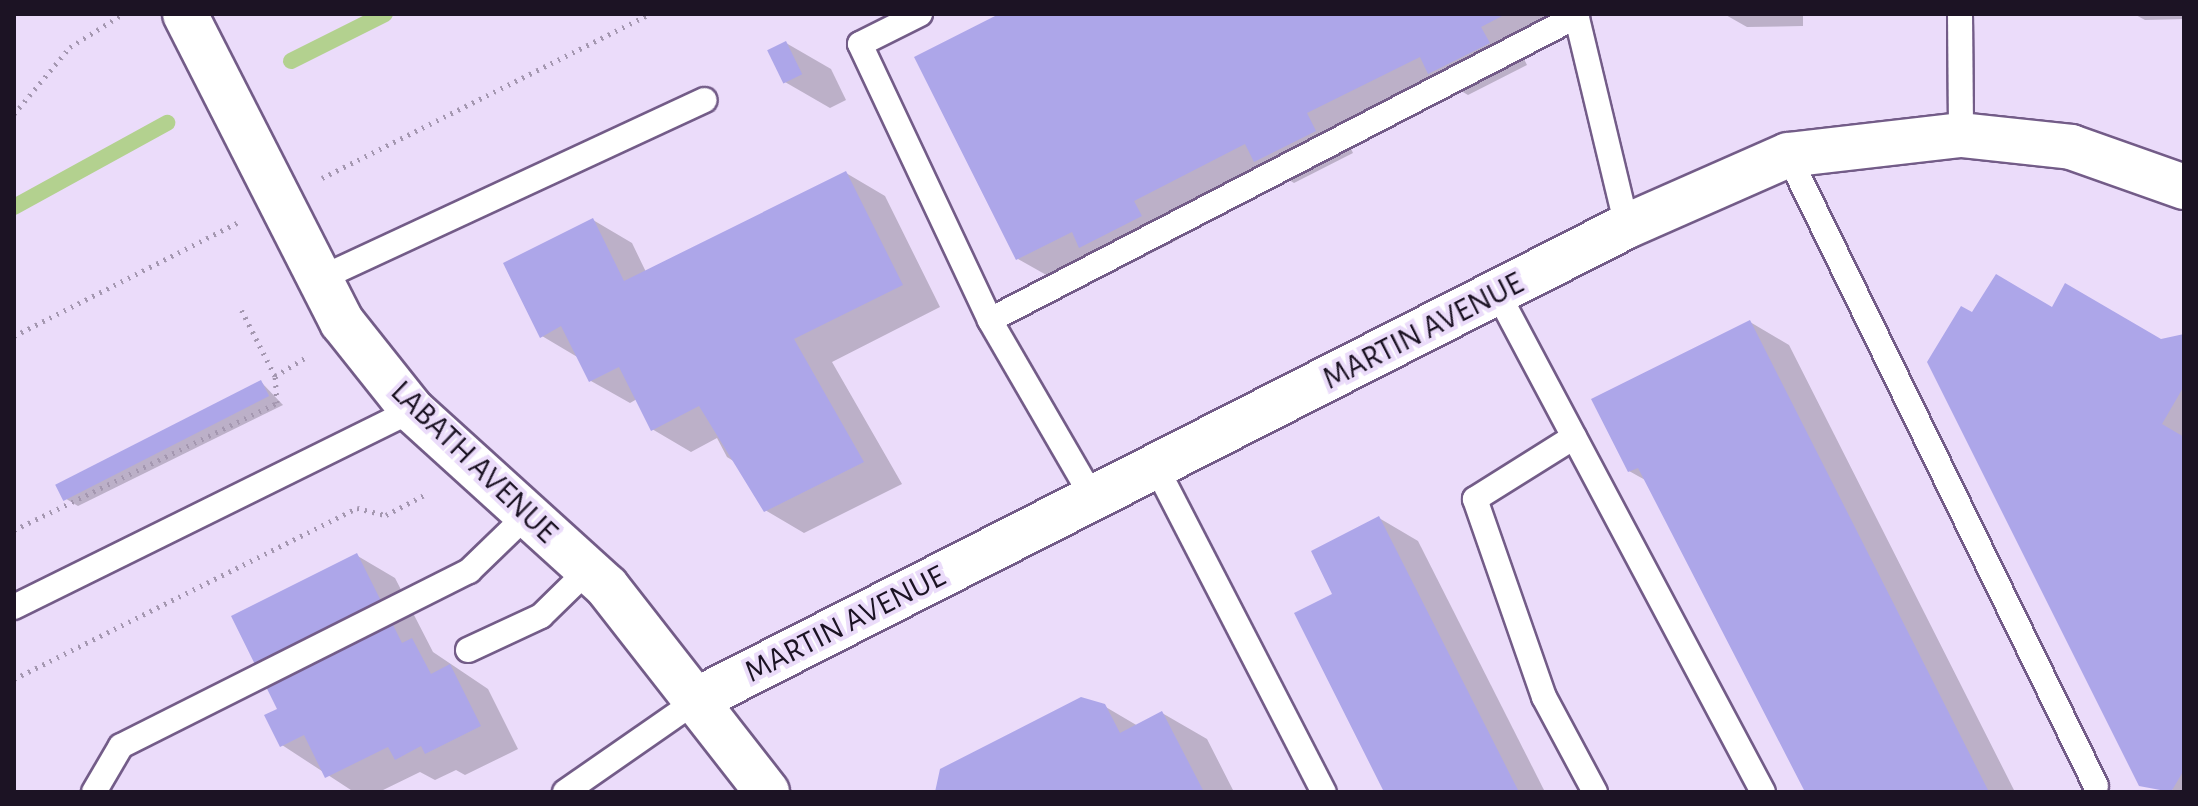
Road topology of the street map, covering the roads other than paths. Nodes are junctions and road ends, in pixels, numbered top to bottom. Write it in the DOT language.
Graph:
graph roads {
  1 [pos="920,14"];
  2 [pos="1960,14"];
  3 [pos="1577,15"];
  4 [pos="193,31"];
  5 [pos="705,100"];
  6 [pos="1961,135"];
  7 [pos="1788,155"];
  8 [pos="2180,176"];
  9 [pos="1627,226"];
  10 [pos="319,279"];
  11 [pos="1497,292"];
  12 [pos="990,320"];
  13 [pos="412,410"];
  14 [pos="1574,437"];
  15 [pos="1156,467"];
  16 [pos="1093,498"];
  17 [pos="528,514"];
  18 [pos="588,570"];
  19 [pos="14,607"];
  20 [pos="468,650"];
  21 [pos="700,698"];
  22 [pos="2096,786"];
  23 [pos="573,790"];
  24 [pos="94,792"];
  25 [pos="767,792"];
  26 [pos="1324,792"];
  27 [pos="1595,792"];
  28 [pos="1763,792"];
  1 -- 12 [label="lane"];
  2 -- 6 [label="lane"];
  3 -- 9 [label="lane"];
  3 -- 12 [label="lane"];
  4 -- 10 [label="street, LABATH AVENUE"];
  5 -- 10 [label="lane"];
  6 -- 7 [label="street, MARTIN AVENUE"];
  6 -- 8 [label="street, MARTIN AVENUE"];
  7 -- 9 [label="street, MARTIN AVENUE"];
  7 -- 22 [label="lane"];
  9 -- 11 [label="street, MARTIN AVENUE"];
  10 -- 13 [label="street, LABATH AVENUE"];
  11 -- 14 [label="lane"];
  11 -- 15 [label="street, MARTIN AVENUE"];
  12 -- 16 [label="lane"];
  13 -- 17 [label="street, LABATH AVENUE"];
  13 -- 19 [label="lane"];
  14 -- 27 [label="lane"];
  14 -- 28 [label="lane"];
  15 -- 16 [label="street, MARTIN AVENUE"];
  15 -- 26 [label="lane"];
  16 -- 21 [label="street, MARTIN AVENUE"];
  17 -- 18 [label="street, LABATH AVENUE"];
  17 -- 24 [label="lane"];
  18 -- 20 [label="lane"];
  18 -- 21 [label="street, LABATH AVENUE"];
  21 -- 23 [label="lane"];
  21 -- 25 [label="street, LABATH AVENUE"];
}
